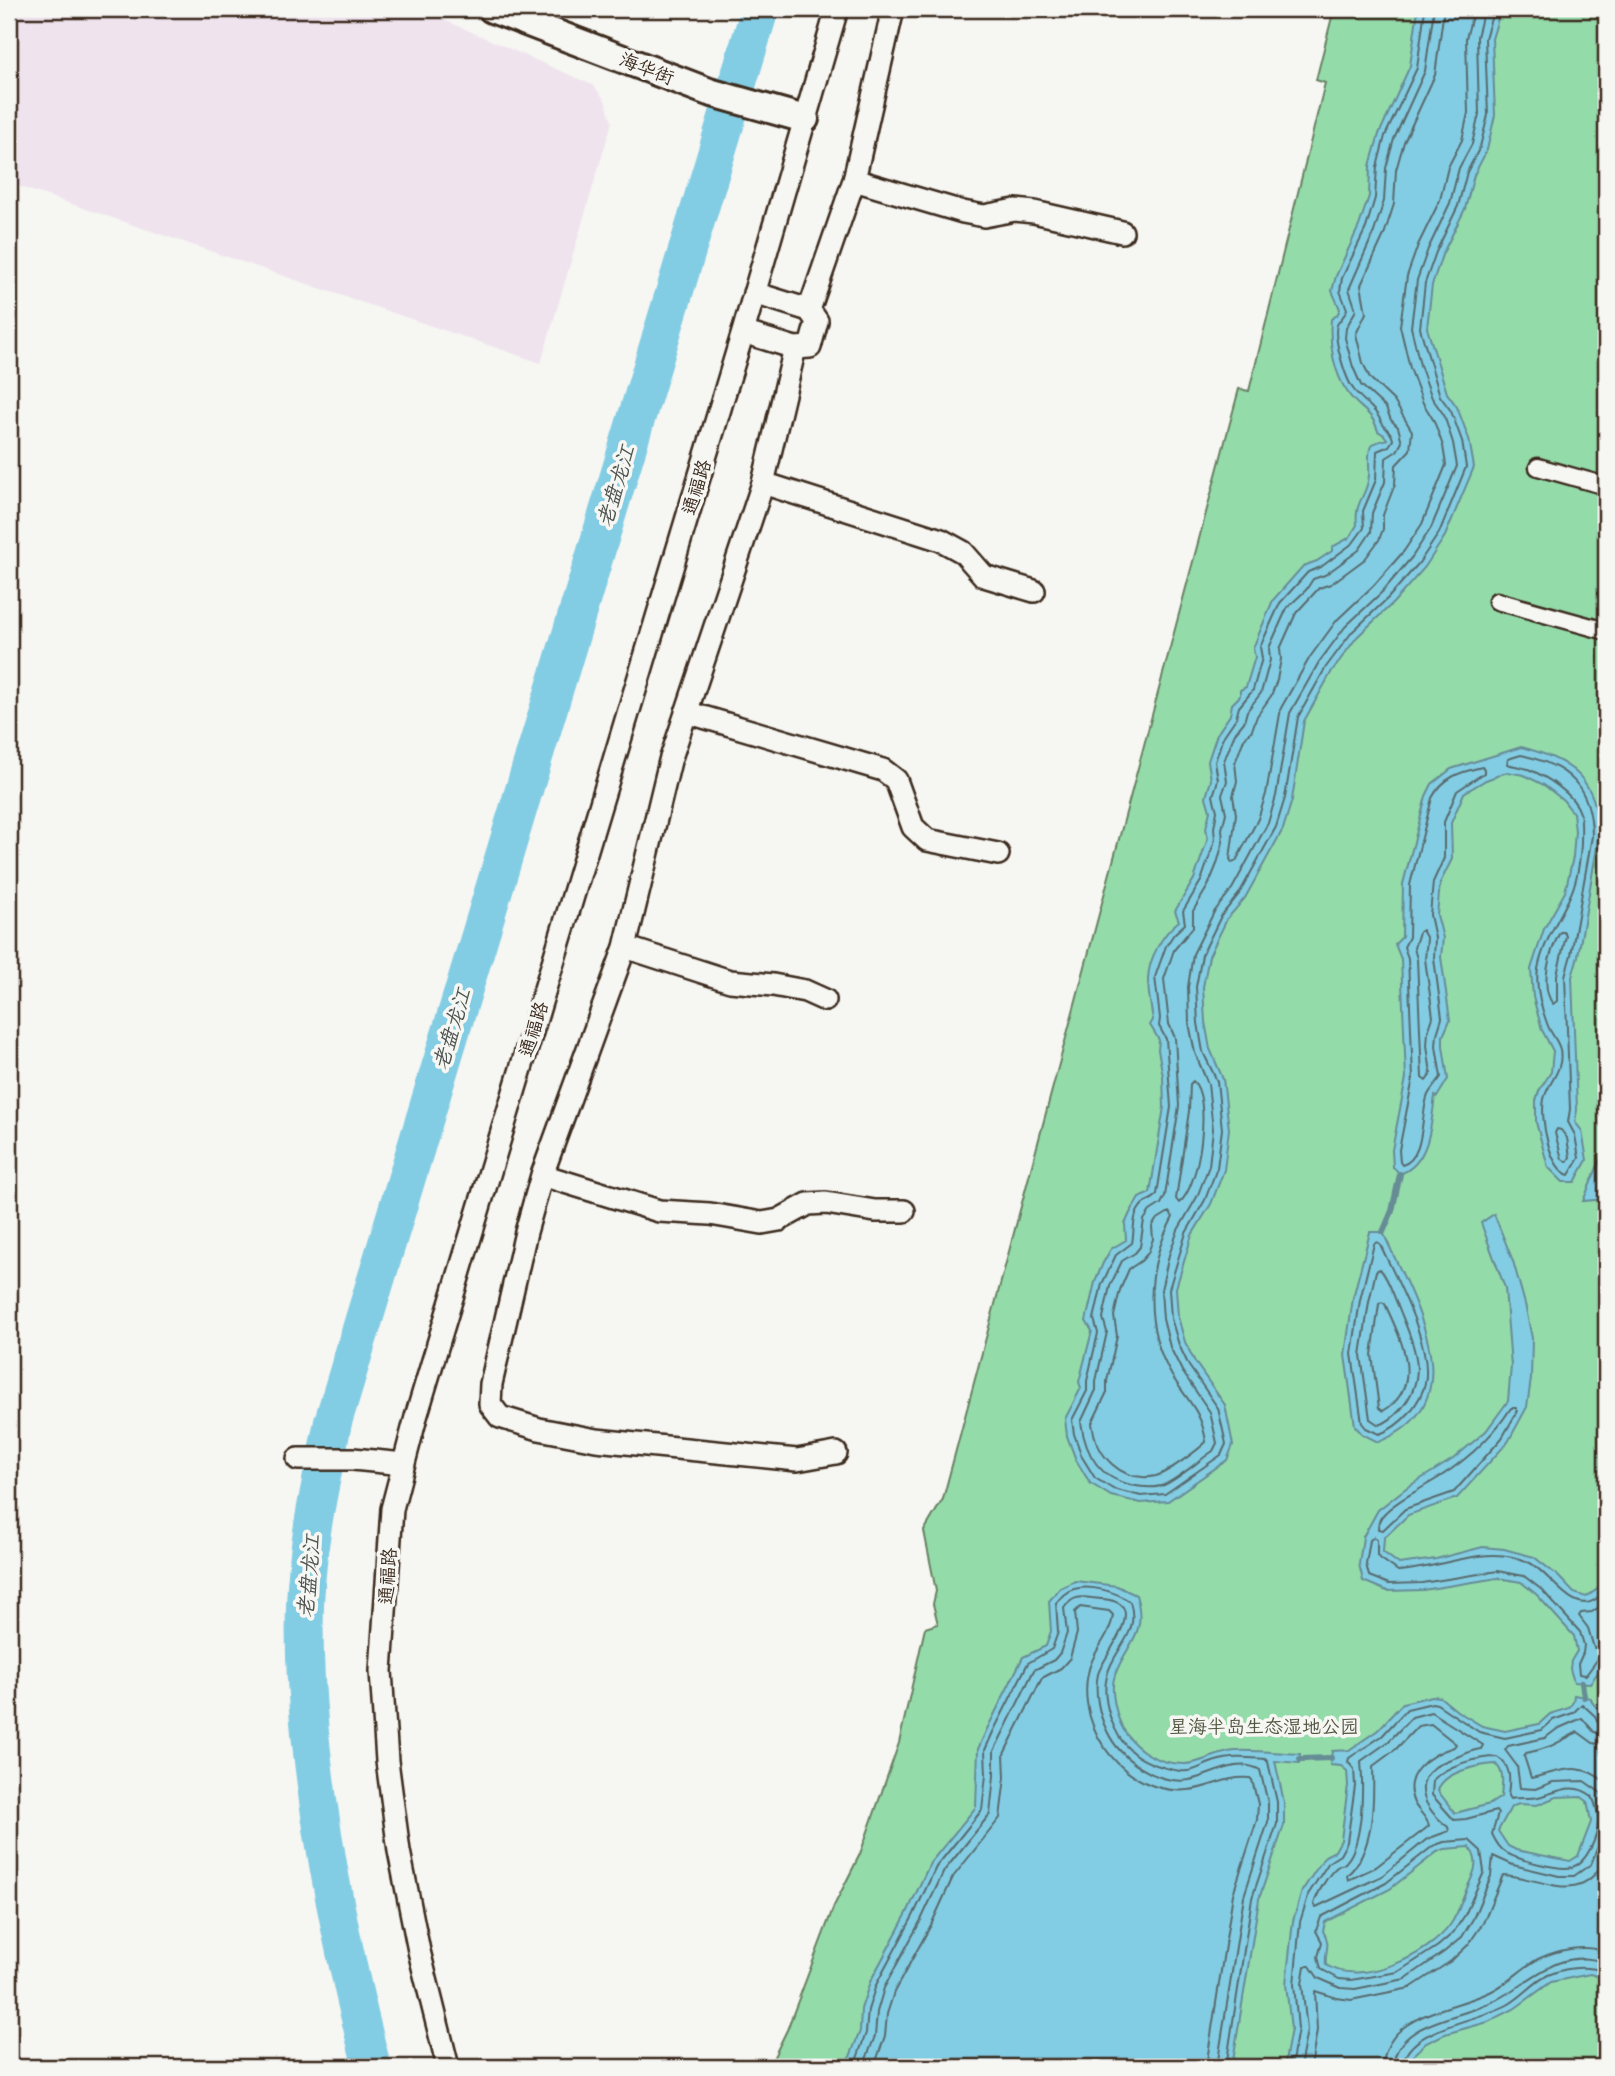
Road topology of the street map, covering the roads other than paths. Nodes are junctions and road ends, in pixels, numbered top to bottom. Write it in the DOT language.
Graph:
graph roads {
  1 [pos="492,9"];
  2 [pos="836,9"];
  3 [pos="893,9"];
  4 [pos="805,118"];
  5 [pos="854,180"];
  6 [pos="1122,232"];
  7 [pos="754,293"];
  8 [pos="809,310"];
  9 [pos="743,332"];
  10 [pos="795,348"];
  11 [pos="1538,467"];
  12 [pos="763,483"];
  13 [pos="1606,486"];
  14 [pos="1034,591"];
  15 [pos="1497,601"];
  16 [pos="1606,631"];
  17 [pos="686,712"];
  18 [pos="998,854"];
  19 [pos="625,947"];
  20 [pos="825,1000"];
  21 [pos="542,1175"];
  22 [pos="904,1211"];
  23 [pos="836,1453"];
  24 [pos="298,1459"];
  25 [pos="404,1464"];
  26 [pos="448,2067"];
  1 -- 4 [label="street, 海华街"];
  2 -- 4 [label="street, 通福路"];
  3 -- 5 [label="street"];
  4 -- 7 [label="street, 通福路"];
  5 -- 6 [label="street"];
  5 -- 8 [label="street"];
  7 -- 8 [label="street"];
  7 -- 9 [label="street, 通福路"];
  8 -- 10 [label="street"];
  9 -- 10 [label="street"];
  9 -- 25 [label="street, 通福路"];
  10 -- 12 [label="street"];
  11 -- 13 [label="street"];
  12 -- 14 [label="street"];
  12 -- 17 [label="street"];
  15 -- 16 [label="street"];
  17 -- 18 [label="street"];
  17 -- 19 [label="street"];
  19 -- 20 [label="street"];
  19 -- 21 [label="street"];
  21 -- 22 [label="street"];
  21 -- 23 [label="street"];
  24 -- 25 [label="street"];
  25 -- 26 [label="street, 通福路"];
}
